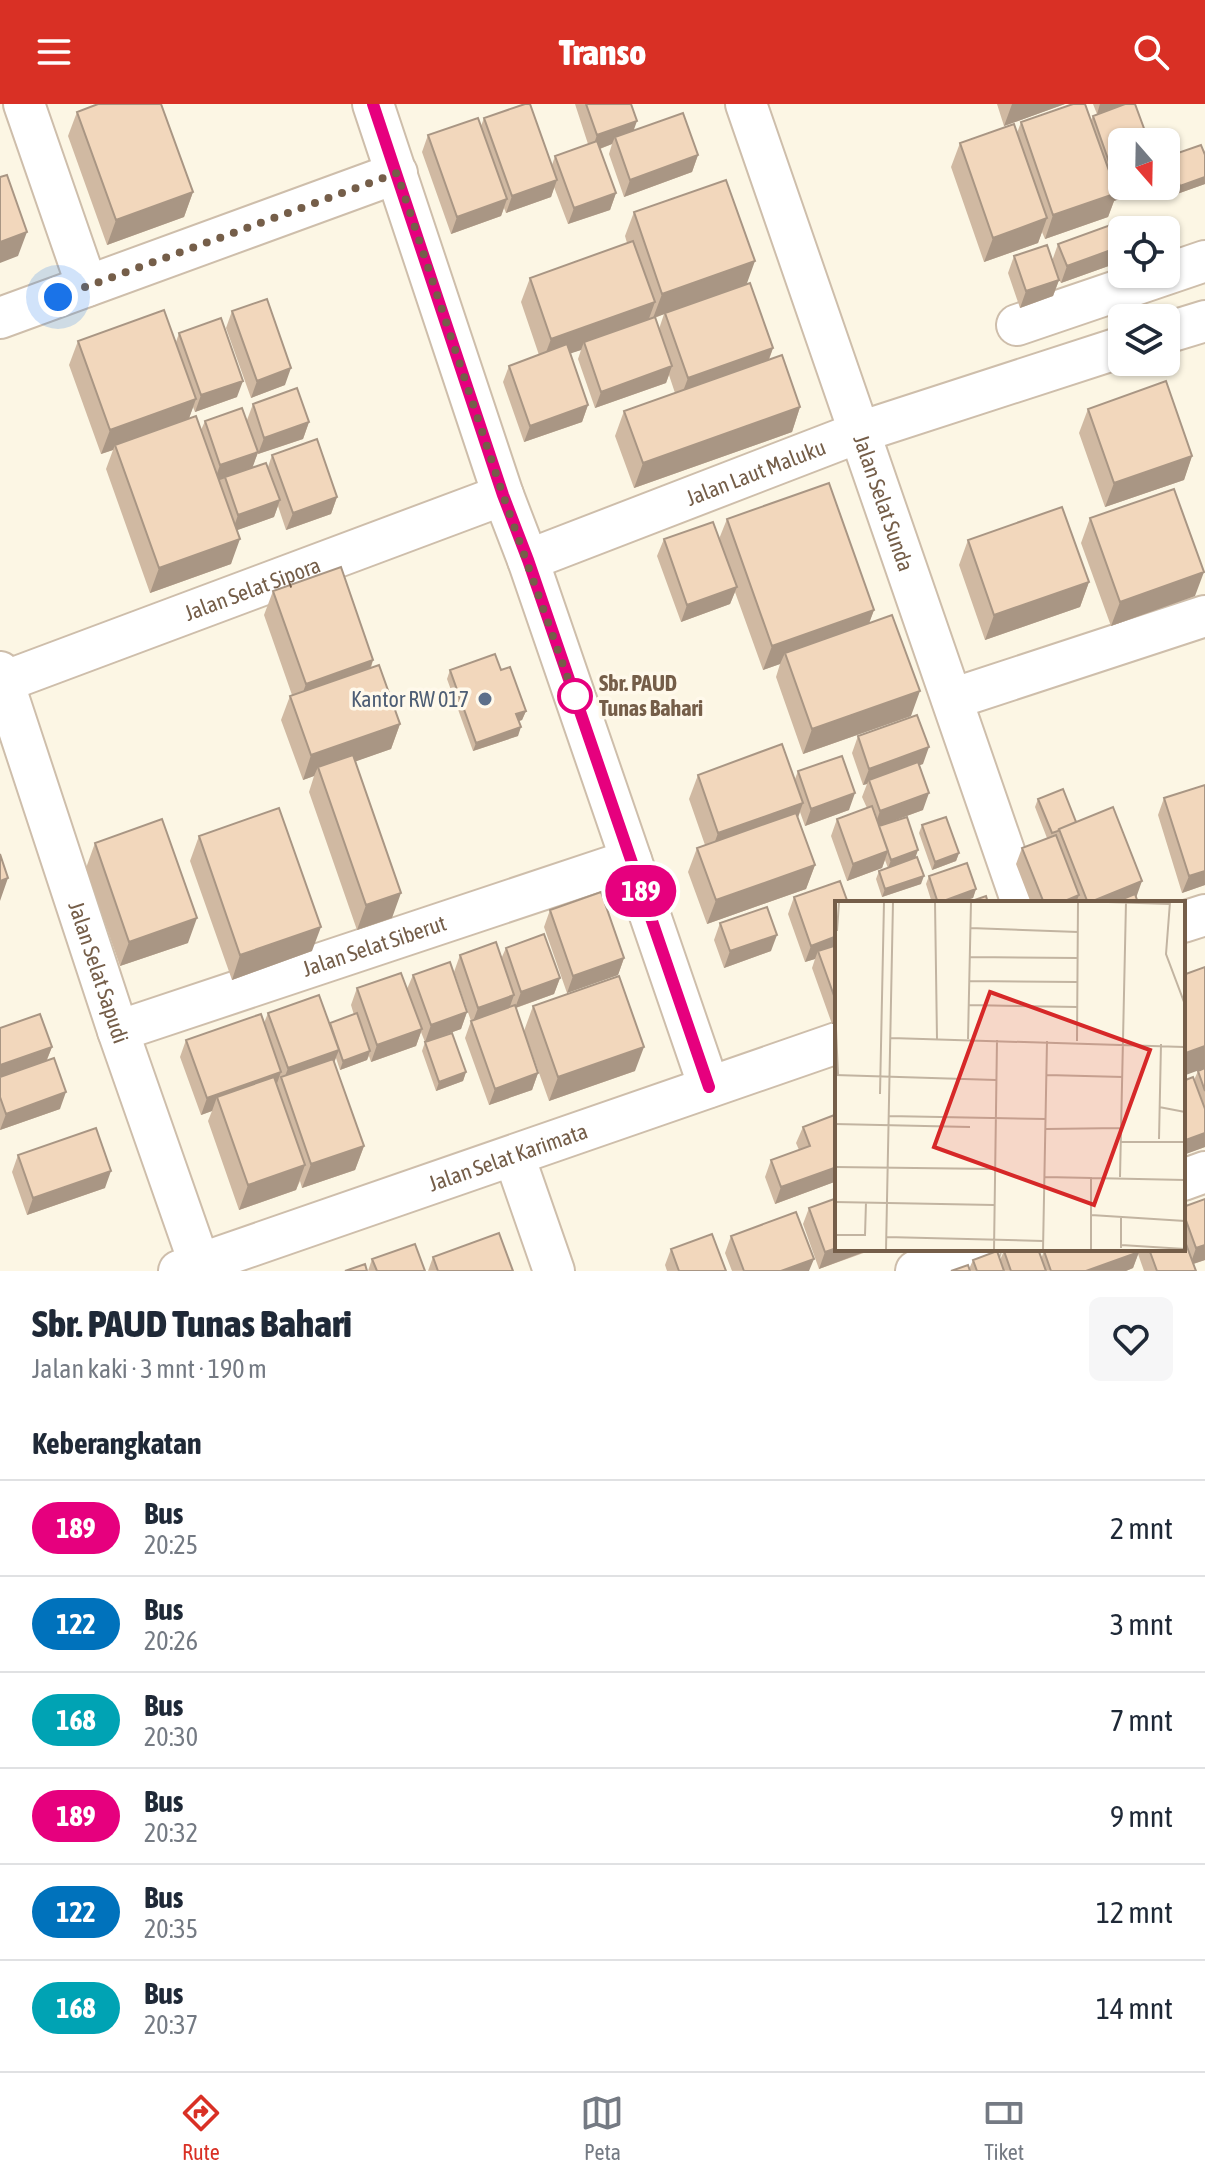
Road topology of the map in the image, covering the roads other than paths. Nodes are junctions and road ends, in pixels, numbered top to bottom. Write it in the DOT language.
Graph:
graph roads {
  1 [pos="24,104"];
  2 [pos="373,104"];
  3 [pos="747,104"];
  4 [pos="397,173"];
  5 [pos="1205,261"];
  6 [pos="87,286"];
  7 [pos="0,318"];
  8 [pos="1205,321"];
  9 [pos="1017,325"];
  10 [pos="1180,329"];
  11 [pos="1108,352"];
  12 [pos="860,432"];
  13 [pos="503,495"];
  14 [pos="528,560"];
  15 [pos="1205,616"];
  16 [pos="2,677"];
  17 [pos="952,699"];
  18 [pos="631,860"];
  19 [pos="1021,901"];
  20 [pos="1205,915"];
  21 [pos="1185,921"];
  22 [pos="118,1031"];
  23 [pos="835,1044"];
  24 [pos="709,1087"];
  25 [pos="514,1156"];
  26 [pos="1205,1172"];
  27 [pos="1185,1179"];
  28 [pos="974,1251"];
  29 [pos="194,1269"];
  30 [pos="554,1271"];
  31 [pos="916,1271"];
  1 -- 6 [label="street"];
  2 -- 4 [label="street"];
  3 -- 12 [label="street, Jalan Selat Sunda"];
  4 -- 6 [label="street"];
  4 -- 13 [label="street"];
  5 -- 9 [label="street"];
  6 -- 7 [label="street"];
  8 -- 10 [label="street"];
  11 -- 12 [label="street, Jalan Laut Maluku"];
  12 -- 14 [label="street, Jalan Laut Maluku"];
  12 -- 17 [label="street, Jalan Selat Sunda"];
  13 -- 14 [label="street"];
  13 -- 16 [label="street, Jalan Selat Sipora"];
  14 -- 18 [label="street"];
  15 -- 17 [label="street"];
  16 -- 22 [label="street, Jalan Selat Sapudi"];
  17 -- 19 [label="street, Jalan Selat Sunda"];
  18 -- 22 [label="street, Jalan Selat Siberut"];
  18 -- 24 [label="street"];
  20 -- 21 [label="street"];
  22 -- 29 [label="street, Jalan Selat Sapudi"];
  23 -- 24 [label="street, Jalan Selat Karimata"];
  24 -- 25 [label="street, Jalan Selat Karimata"];
  25 -- 29 [label="street, Jalan Selat Karimata"];
  25 -- 30 [label="street"];
  26 -- 27 [label="street"];
  28 -- 31 [label="street"];
}
